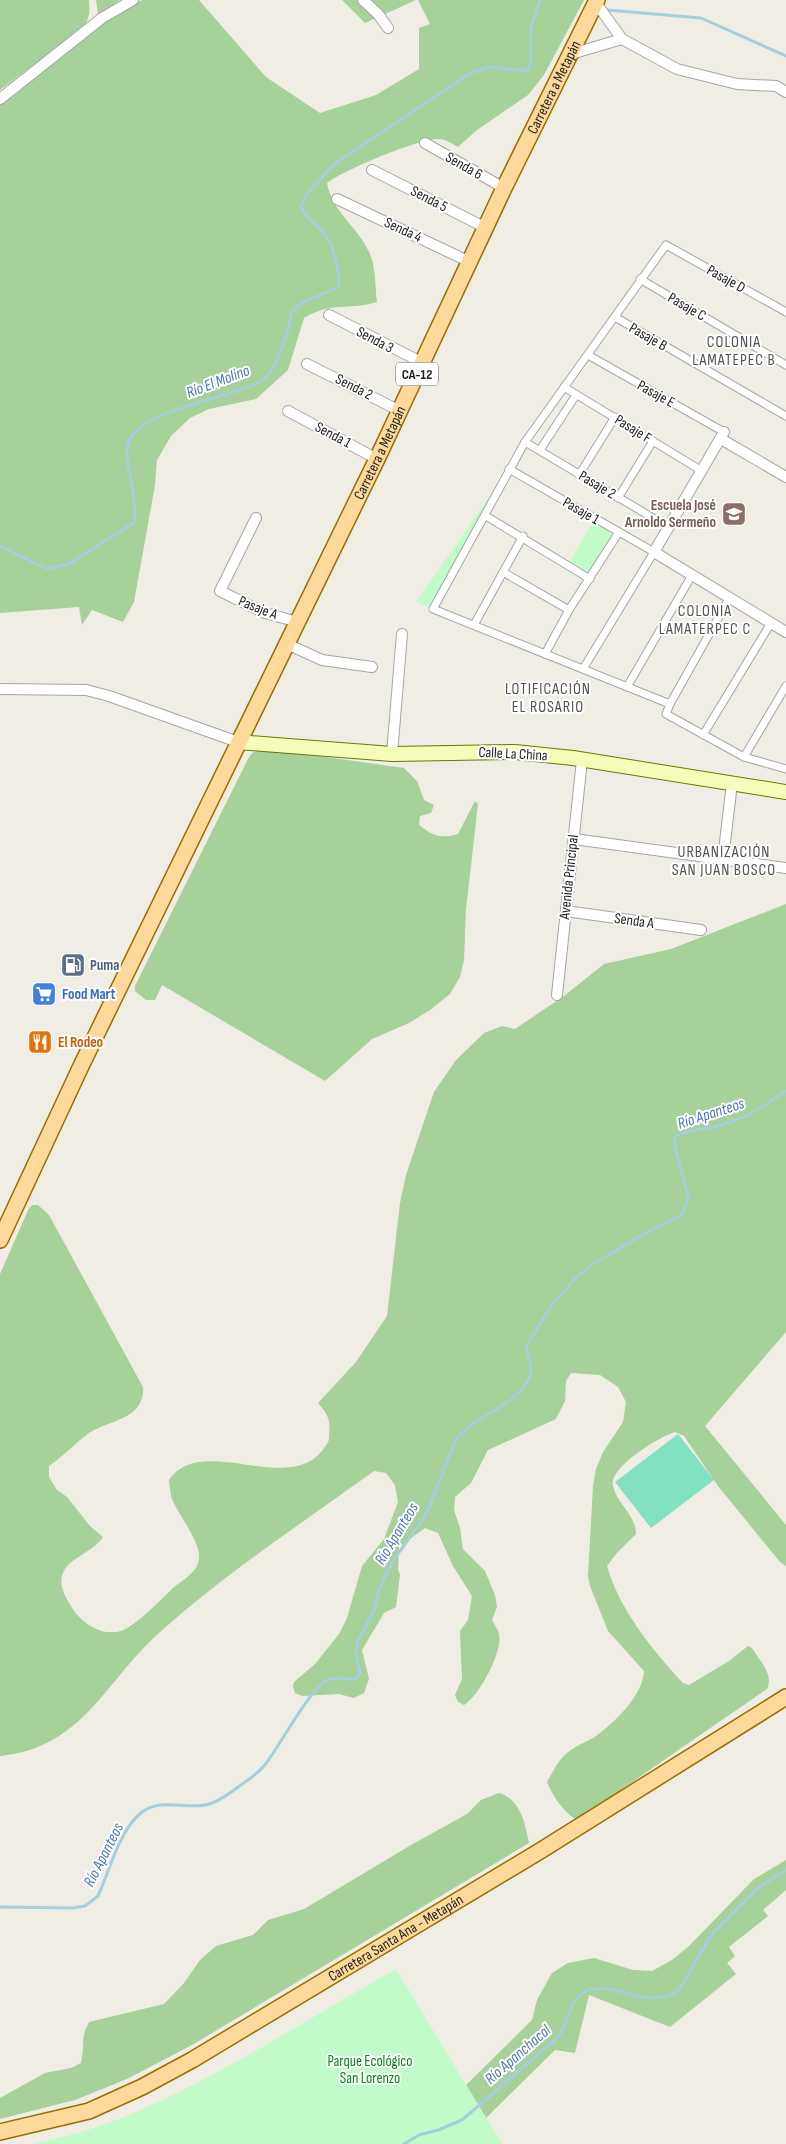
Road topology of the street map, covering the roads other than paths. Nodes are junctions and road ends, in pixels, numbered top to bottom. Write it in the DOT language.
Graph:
graph roads {
  1 [pos="133,0"];
  2 [pos="363,0"];
  3 [pos="597,1"];
  4 [pos="388,28"];
  5 [pos="622,39"];
  6 [pos="571,54"];
  7 [pos="786,92"];
  8 [pos="0,99"];
  9 [pos="425,143"];
  10 [pos="372,170"];
  11 [pos="504,188"];
  12 [pos="336,199"];
  13 [pos="486,228"];
  14 [pos="470,262"];
  15 [pos="640,279"];
  16 [pos="786,312"];
  17 [pos="329,315"];
  18 [pos="615,318"];
  19 [pos="588,356"];
  20 [pos="422,363"];
  21 [pos="307,364"];
  22 [pos="786,365"];
  23 [pos="564,387"];
  24 [pos="576,395"];
  25 [pos="288,411"];
  26 [pos="400,411"];
  27 [pos="786,416"];
  28 [pos="615,417"];
  29 [pos="722,435"];
  30 [pos="653,441"];
  31 [pos="525,442"];
  32 [pos="540,450"];
  33 [pos="377,459"];
  34 [pos="509,469"];
  35 [pos="702,472"];
  36 [pos="579,475"];
  37 [pos="786,477"];
  38 [pos="618,498"];
  39 [pos="486,516"];
  40 [pos="256,518"];
  41 [pos="670,528"];
  42 [pos="619,532"];
  43 [pos="523,536"];
  44 [pos="654,552"];
  45 [pos="503,572"];
  46 [pos="692,574"];
  47 [pos="590,579"];
  48 [pos="730,598"];
  49 [pos="569,610"];
  50 [pos="298,622"];
  51 [pos="772,622"];
  52 [pos="474,625"];
  53 [pos="786,632"];
  54 [pos="402,634"];
  55 [pos="287,644"];
  56 [pos="545,654"];
  57 [pos="372,667"];
  58 [pos="583,669"];
  59 [pos="786,686"];
  60 [pos="628,688"];
  61 [pos="0,689"];
  62 [pos="670,704"];
  63 [pos="703,735"];
  64 [pos="238,742"];
  65 [pos="392,754"];
  66 [pos="744,757"];
  67 [pos="582,760"];
  68 [pos="786,768"];
  69 [pos="732,783"];
  70 [pos="786,792"];
  71 [pos="574,839"];
  72 [pos="723,860"];
  73 [pos="786,868"];
  74 [pos="566,911"];
  75 [pos="701,930"];
  76 [pos="557,995"];
  77 [pos="0,1240"];
  78 [pos="780,1700"];
  79 [pos="0,2132"];
  1 -- 8 [label="street"];
  2 -- 4 [label="street"];
  3 -- 5 [label="street"];
  3 -- 6 [label="main road, Carretera a Metapán / CA-12"];
  5 -- 6 [label="street"];
  5 -- 7 [label="street"];
  6 -- 11 [label="main road, Carretera a Metapán / CA-12"];
  9 -- 11 [label="street, Senda 6"];
  10 -- 13 [label="street, Senda 5"];
  11 -- 13 [label="main road, Carretera a Metapán / CA-12"];
  12 -- 14 [label="street, Senda 4"];
  13 -- 14 [label="main road, Carretera a Metapán / CA-12"];
  14 -- 20 [label="main road, Carretera a Metapán / CA-12"];
  15 -- 16 [label="street, Pasaje D"];
  15 -- 18 [label="street"];
  15 -- 22 [label="street, Pasaje C"];
  17 -- 20 [label="street, Senda 3"];
  18 -- 19 [label="street"];
  18 -- 27 [label="street, Pasaje B"];
  19 -- 23 [label="street"];
  19 -- 29 [label="street, Pasaje E"];
  20 -- 26 [label="main road, Carretera a Metapán / CA-12"];
  21 -- 26 [label="street, Senda 2"];
  23 -- 24 [label="street, Pasaje F"];
  23 -- 31 [label="street"];
  24 -- 28 [label="street, Pasaje F"];
  24 -- 32 [label="street"];
  25 -- 33 [label="street, Senda 1"];
  26 -- 33 [label="main road, Carretera a Metapán / CA-12"];
  28 -- 30 [label="street, Pasaje F"];
  28 -- 36 [label="street"];
  29 -- 35 [label="street"];
  29 -- 37 [label="street"];
  30 -- 35 [label="street, Pasaje F"];
  30 -- 38 [label="street"];
  31 -- 32 [label="street, Pasaje 2"];
  31 -- 34 [label="street"];
  32 -- 36 [label="street, Pasaje 2"];
  33 -- 50 [label="main road, Carretera a Metapán / CA-12"];
  34 -- 39 [label="street"];
  34 -- 42 [label="street, Pasaje 1"];
  35 -- 41 [label="street"];
  36 -- 38 [label="street, Pasaje 2"];
  38 -- 41 [label="street, Pasaje 2"];
  39 -- 43 [label="street"];
  39 -- 52 [label="street"];
  40 -- 50 [label="street, Pasaje A"];
  41 -- 44 [label="street"];
  42 -- 44 [label="street, Pasaje 1"];
  42 -- 47 [label="street"];
  43 -- 45 [label="street"];
  43 -- 47 [label="street"];
  44 -- 46 [label="street"];
  44 -- 58 [label="street"];
  45 -- 49 [label="street"];
  45 -- 52 [label="street"];
  46 -- 48 [label="street"];
  46 -- 60 [label="street"];
  47 -- 49 [label="street"];
  48 -- 51 [label="street"];
  48 -- 62 [label="street"];
  49 -- 56 [label="street"];
  50 -- 55 [label="main road, Carretera a Metapán / CA-12"];
  51 -- 53 [label="street"];
  51 -- 63 [label="street"];
  52 -- 56 [label="street"];
  54 -- 65 [label="street"];
  55 -- 57 [label="street"];
  55 -- 64 [label="main road, Carretera a Metapán / CA-12"];
  56 -- 58 [label="street"];
  58 -- 60 [label="street"];
  59 -- 66 [label="street"];
  60 -- 62 [label="street"];
  61 -- 64 [label="street"];
  62 -- 63 [label="street"];
  63 -- 66 [label="street"];
  64 -- 65 [label="main road, Calle La China"];
  64 -- 77 [label="main road, CA-12"];
  65 -- 67 [label="main road, Calle La China"];
  66 -- 68 [label="street"];
  67 -- 69 [label="main road, Calle La China"];
  67 -- 71 [label="street, Avenida Principal"];
  69 -- 70 [label="main road, Calle La China"];
  69 -- 72 [label="street"];
  71 -- 72 [label="street"];
  71 -- 74 [label="street, Avenida Principal"];
  72 -- 73 [label="street"];
  74 -- 75 [label="street, Senda A"];
  74 -- 76 [label="street, Avenida Principal"];
  78 -- 79 [label="main road, Carretera Santa Ana - Metapán"];
}
